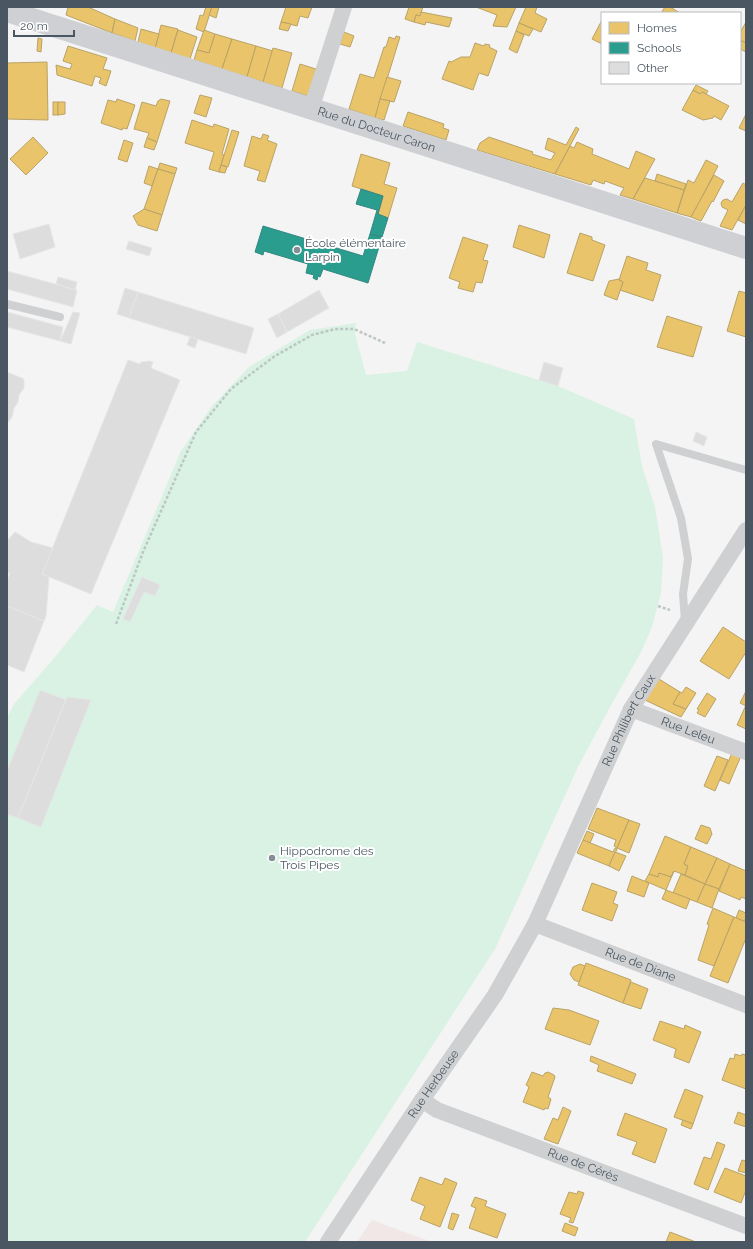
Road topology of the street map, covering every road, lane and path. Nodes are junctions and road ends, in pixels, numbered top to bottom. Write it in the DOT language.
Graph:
graph roads {
  1 [pos="344,7"];
  2 [pos="7,11"];
  3 [pos="311,109"];
  4 [pos="746,248"];
  5 [pos="7,304"];
  6 [pos="60,317"];
  7 [pos="385,343"];
  8 [pos="746,470"];
  9 [pos="746,530"];
  10 [pos="658,606"];
  11 [pos="670,610"];
  12 [pos="116,624"];
  13 [pos="685,626"];
  14 [pos="631,710"];
  15 [pos="746,752"];
  16 [pos="535,924"];
  17 [pos="746,1005"];
  18 [pos="422,1100"];
  19 [pos="746,1226"];
  20 [pos="328,1242"];
  1 -- 3 [label="street"];
  2 -- 3 [label="street, Rue du Docteur Caron"];
  3 -- 4 [label="street, Rue du Docteur Caron"];
  5 -- 6 [label="lane"];
  7 -- 12 [label="path"];
  8 -- 13 [label="lane"];
  9 -- 13 [label="street, Rue Philibert Caux"];
  10 -- 11 [label="path"];
  13 -- 14 [label="street, Rue Philibert Caux"];
  14 -- 15 [label="street, Rue Leleu"];
  14 -- 16 [label="street, Rue Philibert Caux"];
  16 -- 17 [label="street, Rue de Diane"];
  16 -- 18 [label="street, Rue Herbeuse"];
  18 -- 19 [label="street, Rue de Cérès"];
  18 -- 20 [label="street, Rue Herbeuse"];
}
